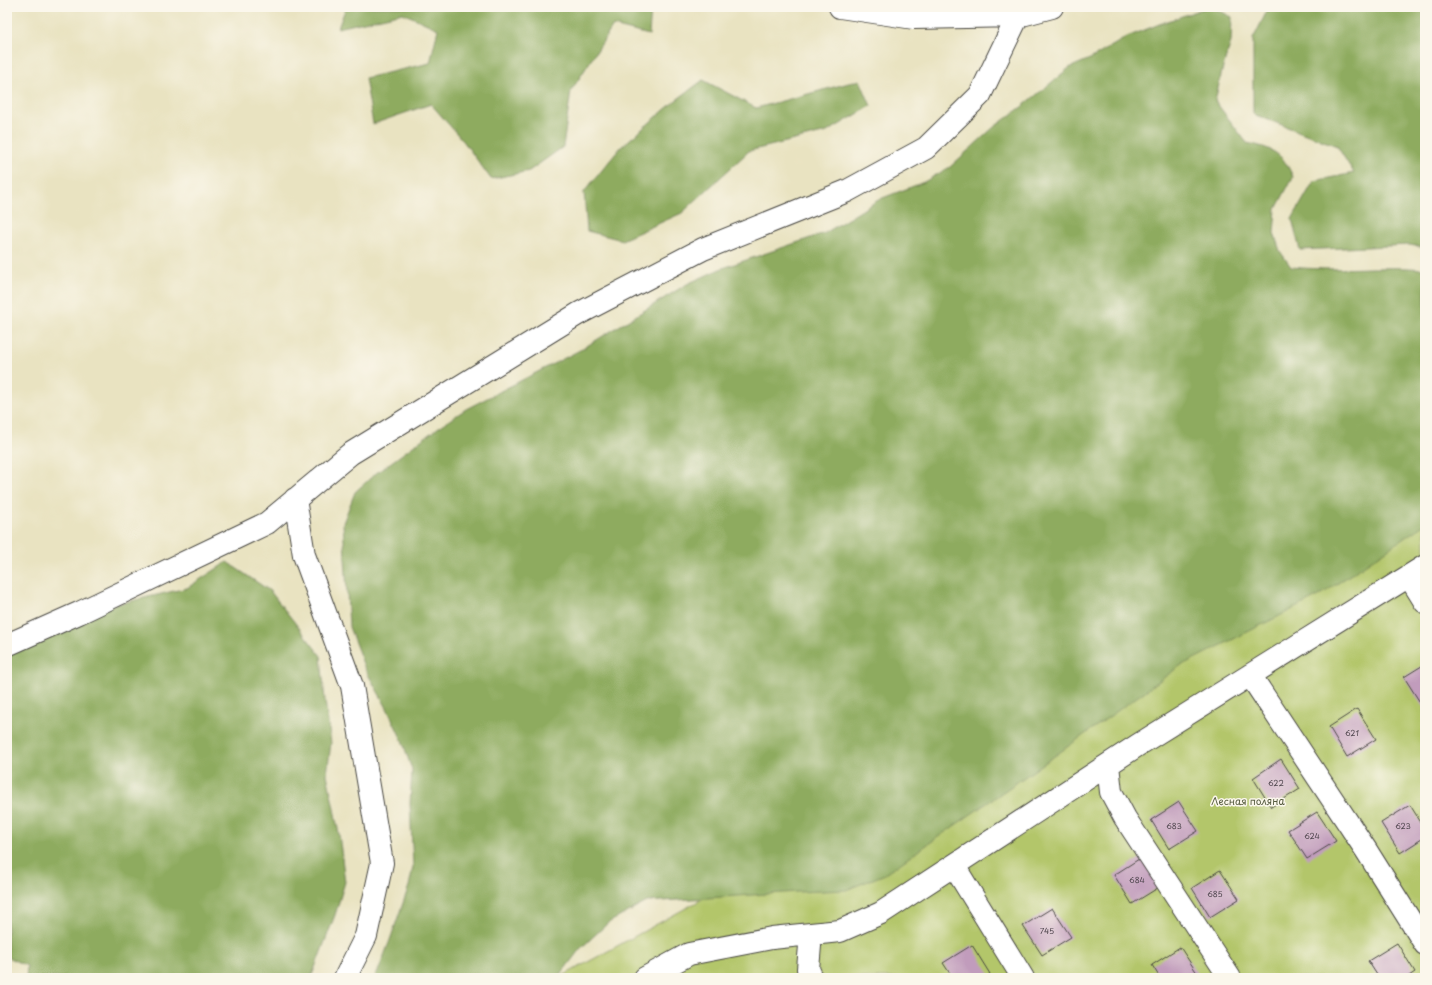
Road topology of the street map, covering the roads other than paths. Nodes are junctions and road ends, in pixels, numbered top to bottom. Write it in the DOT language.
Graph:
graph roads {
  1 [pos="840,7"];
  2 [pos="1052,7"];
  3 [pos="1018,16"];
  4 [pos="295,499"];
  5 [pos="1417,571"];
  6 [pos="1425,602"];
  7 [pos="7,646"];
  8 [pos="1250,675"];
  9 [pos="1108,765"];
  10 [pos="954,866"];
  11 [pos="811,934"];
  12 [pos="1425,944"];
  13 [pos="345,978"];
  14 [pos="645,978"];
  15 [pos="812,978"];
  16 [pos="1023,978"];
  17 [pos="1230,978"];
  1 -- 3 [label="street"];
  2 -- 3 [label="street"];
  3 -- 4 [label="street"];
  4 -- 7 [label="street"];
  4 -- 13 [label="street"];
  5 -- 6 [label="street"];
  5 -- 8 [label="street"];
  8 -- 9 [label="street"];
  8 -- 12 [label="street"];
  9 -- 10 [label="street"];
  9 -- 17 [label="street"];
  10 -- 11 [label="street"];
  10 -- 16 [label="street"];
  11 -- 14 [label="street"];
  11 -- 15 [label="street"];
}
